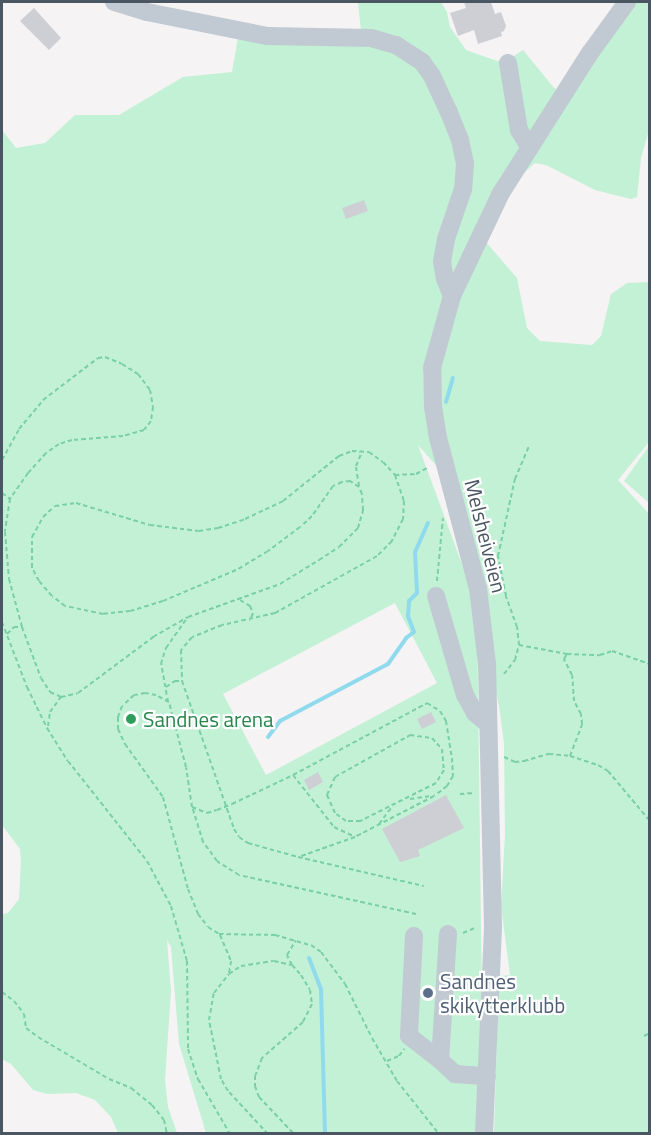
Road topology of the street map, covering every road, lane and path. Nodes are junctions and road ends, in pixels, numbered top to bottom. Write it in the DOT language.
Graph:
graph roads {
  1 [pos="114,2"];
  2 [pos="627,2"];
  3 [pos="508,63"];
  4 [pos="530,148"];
  5 [pos="452,296"];
  6 [pos="529,446"];
  7 [pos="362,452"];
  8 [pos="442,455"];
  9 [pos="2,460"];
  10 [pos="395,475"];
  11 [pos="359,487"];
  12 [pos="2,493"];
  13 [pos="10,499"];
  14 [pos="442,511"];
  15 [pos="436,596"];
  16 [pos="239,599"];
  17 [pos="188,617"];
  18 [pos="250,620"];
  19 [pos="2,622"];
  20 [pos="22,627"];
  21 [pos="6,635"];
  22 [pos="519,645"];
  23 [pos="567,654"];
  24 [pos="650,664"];
  25 [pos="182,681"];
  26 [pos="165,688"];
  27 [pos="487,689"];
  28 [pos="61,697"];
  29 [pos="168,702"];
  30 [pos="487,723"];
  31 [pos="47,728"];
  32 [pos="490,756"];
  33 [pos="570,756"];
  34 [pos="293,775"];
  35 [pos="483,793"];
  36 [pos="460,795"];
  37 [pos="434,796"];
  38 [pos="406,799"];
  39 [pos="394,805"];
  40 [pos="192,807"];
  41 [pos="650,821"];
  42 [pos="378,825"];
  43 [pos="355,837"];
  44 [pos="298,857"];
  45 [pos="424,886"];
  46 [pos="416,914"];
  47 [pos="483,925"];
  48 [pos="219,934"];
  49 [pos="448,934"];
  50 [pos="414,936"];
  51 [pos="296,940"];
  52 [pos="292,965"];
  53 [pos="230,974"];
  54 [pos="2,992"];
  55 [pos="650,1033"];
  56 [pos="644,1036"];
  57 [pos="410,1040"];
  58 [pos="440,1060"];
  59 [pos="386,1062"];
  60 [pos="488,1076"];
  61 [pos="167,1134"];
  62 [pos="230,1134"];
  63 [pos="268,1134"];
  64 [pos="294,1134"];
  65 [pos="439,1134"];
  66 [pos="484,1134"];
  1 -- 5 [label="street"];
  2 -- 4 [label="street, Melsheiveien"];
  3 -- 4 [label="street"];
  4 -- 5 [label="street, Melsheiveien"];
  5 -- 8 [label="street, Melsheiveien"];
  6 -- 22 [label="path"];
  7 -- 10 [label="path"];
  7 -- 11 [label="path"];
  7 -- 11 [label="path"];
  8 -- 10 [label="path"];
  8 -- 27 [label="street, Melsheiveien"];
  9 -- 13 [label="path"];
  10 -- 18 [label="path"];
  11 -- 16 [label="path"];
  12 -- 13 [label="path"];
  13 -- 20 [label="path"];
  14 -- 15 [label="path"];
  15 -- 30 [label="street"];
  16 -- 17 [label="path"];
  16 -- 18 [label="path"];
  17 -- 26 [label="path"];
  17 -- 28 [label="path"];
  18 -- 25 [label="path"];
  19 -- 21 [label="path"];
  20 -- 21 [label="path"];
  20 -- 28 [label="path"];
  21 -- 31 [label="path"];
  22 -- 23 [label="path"];
  22 -- 27 [label="path"];
  23 -- 24 [label="path"];
  23 -- 33 [label="path"];
  25 -- 26 [label="path"];
  25 -- 44 [label="path"];
  26 -- 29 [label="path"];
  27 -- 30 [label="street, Melsheiveien"];
  28 -- 31 [label="path"];
  29 -- 40 [label="path"];
  29 -- 48 [label="path"];
  30 -- 32 [label="street, Melsheiveien"];
  31 -- 62 [label="path"];
  32 -- 33 [label="path"];
  32 -- 60 [label="street, Melsheiveien"];
  33 -- 41 [label="path"];
  34 -- 37 [label="path"];
  34 -- 40 [label="path, bridge"];
  34 -- 43 [label="path"];
  35 -- 36 [label="path"];
  37 -- 38 [label="path"];
  37 -- 42 [label="path"];
  38 -- 39 [label="path"];
  38 -- 39 [label="path"];
  39 -- 42 [label="path"];
  40 -- 46 [label="path"];
  42 -- 43 [label="path"];
  43 -- 44 [label="path"];
  44 -- 45 [label="path"];
  47 -- 49 [label="path"];
  48 -- 51 [label="path"];
  48 -- 53 [label="path"];
  49 -- 58 [label="street"];
  50 -- 57 [label="street"];
  51 -- 52 [label="path"];
  51 -- 59 [label="path"];
  52 -- 53 [label="path"];
  52 -- 64 [label="path"];
  53 -- 63 [label="path"];
  54 -- 61 [label="path"];
  55 -- 56 [label="path"];
  57 -- 58 [label="street"];
  57 -- 59 [label="path"];
  58 -- 60 [label="street"];
  59 -- 65 [label="path"];
  60 -- 66 [label="street, Melsheiveien"];
}
